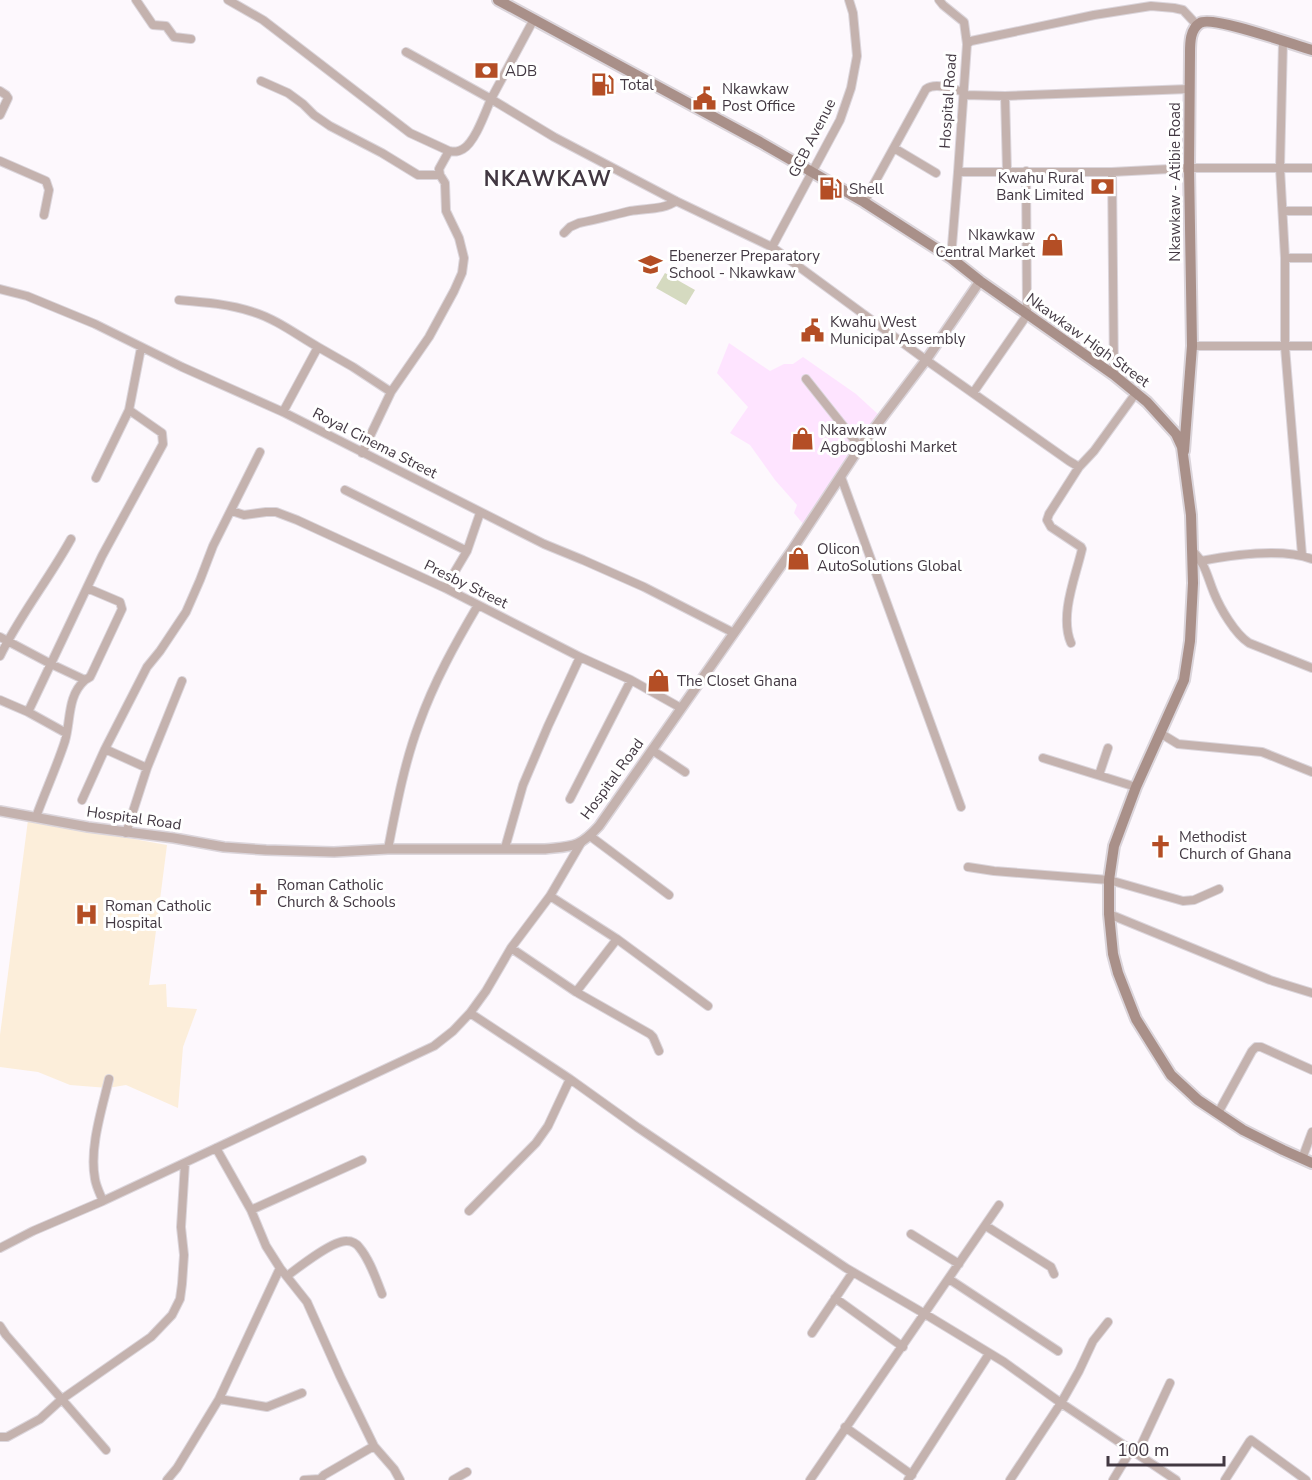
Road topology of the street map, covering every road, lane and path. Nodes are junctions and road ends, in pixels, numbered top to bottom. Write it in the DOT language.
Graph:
graph roads {
  1 [pos="136,0"];
  2 [pos="228,0"];
  3 [pos="498,0"];
  4 [pos="849,0"];
  5 [pos="939,0"];
  6 [pos="534,19"];
  7 [pos="1197,25"];
  8 [pos="191,39"];
  9 [pos="1283,41"];
  10 [pos="967,44"];
  11 [pos="1312,50"];
  12 [pos="406,52"];
  13 [pos="261,81"];
  14 [pos="1189,89"];
  15 [pos="0,91"];
  16 [pos="964,93"];
  17 [pos="1005,96"];
  18 [pos="491,99"];
  19 [pos="0,115"];
  20 [pos="894,148"];
  21 [pos="449,151"];
  22 [pos="0,161"];
  23 [pos="1189,168"];
  24 [pos="1280,168"];
  25 [pos="1312,168"];
  26 [pos="812,171"];
  27 [pos="1007,171"];
  28 [pos="1026,171"];
  29 [pos="958,172"];
  30 [pos="1112,172"];
  31 [pos="936,173"];
  32 [pos="440,175"];
  33 [pos="676,201"];
  34 [pos="864,202"];
  35 [pos="1283,211"];
  36 [pos="1312,211"];
  37 [pos="44,215"];
  38 [pos="564,233"];
  39 [pos="772,247"];
  40 [pos="951,258"];
  41 [pos="1285,258"];
  42 [pos="1312,258"];
  43 [pos="980,281"];
  44 [pos="0,289"];
  45 [pos="179,300"];
  46 [pos="1028,315"];
  47 [pos="1192,346"];
  48 [pos="1312,346"];
  49 [pos="318,347"];
  50 [pos="1285,347"];
  51 [pos="141,348"];
  52 [pos="926,360"];
  53 [pos="1114,375"];
  54 [pos="806,379"];
  55 [pos="391,392"];
  56 [pos="973,393"];
  57 [pos="1136,393"];
  58 [pos="129,410"];
  59 [pos="283,412"];
  60 [pos="861,447"];
  61 [pos="260,452"];
  62 [pos="362,453"];
  63 [pos="1184,460"];
  64 [pos="1080,468"];
  65 [pos="841,477"];
  66 [pos="96,478"];
  67 [pos="345,490"];
  68 [pos="232,511"];
  69 [pos="480,513"];
  70 [pos="70,539"];
  71 [pos="467,551"];
  72 [pos="1193,551"];
  73 [pos="1302,555"];
  74 [pos="1312,559"];
  75 [pos="1202,561"];
  76 [pos="87,588"];
  77 [pos="445,588"];
  78 [pos="478,605"];
  79 [pos="734,633"];
  80 [pos="4,639"];
  81 [pos="1071,643"];
  82 [pos="0,656"];
  83 [pos="580,657"];
  84 [pos="51,664"];
  85 [pos="1312,668"];
  86 [pos="85,680"];
  87 [pos="631,680"];
  88 [pos="182,681"];
  89 [pos="0,700"];
  90 [pos="681,708"];
  91 [pos="28,712"];
  92 [pos="66,733"];
  93 [pos="1160,733"];
  94 [pos="1108,748"];
  95 [pos="105,749"];
  96 [pos="652,750"];
  97 [pos="1043,758"];
  98 [pos="147,768"];
  99 [pos="685,772"];
  100 [pos="1312,772"];
  101 [pos="1099,776"];
  102 [pos="1136,787"];
  103 [pos="570,799"];
  104 [pos="82,800"];
  105 [pos="961,807"];
  106 [pos="0,811"];
  107 [pos="36,817"];
  108 [pos="126,833"];
  109 [pos="590,836"];
  110 [pos="581,843"];
  111 [pos="505,848"];
  112 [pos="388,849"];
  113 [pos="968,867"];
  114 [pos="1109,880"];
  115 [pos="1219,889"];
  116 [pos="669,895"];
  117 [pos="550,896"];
  118 [pos="1109,914"];
  119 [pos="617,939"];
  120 [pos="511,948"];
  121 [pos="576,992"];
  122 [pos="1312,993"];
  123 [pos="708,1006"];
  124 [pos="470,1013"];
  125 [pos="659,1051"];
  126 [pos="1312,1070"];
  127 [pos="109,1079"];
  128 [pos="570,1079"];
  129 [pos="1218,1113"];
  130 [pos="1312,1132"];
  131 [pos="216,1148"];
  132 [pos="362,1160"];
  133 [pos="1307,1161"];
  134 [pos="185,1163"];
  135 [pos="103,1201"];
  136 [pos="999,1205"];
  137 [pos="250,1210"];
  138 [pos="469,1211"];
  139 [pos="986,1226"];
  140 [pos="911,1234"];
  141 [pos="0,1248"];
  142 [pos="959,1264"];
  143 [pos="280,1268"];
  144 [pos="853,1272"];
  145 [pos="1054,1274"];
  146 [pos="287,1276"];
  147 [pos="949,1279"];
  148 [pos="382,1294"];
  149 [pos="835,1298"];
  150 [pos="925,1314"];
  151 [pos="1108,1322"];
  152 [pos="0,1326"];
  153 [pos="812,1333"];
  154 [pos="903,1347"];
  155 [pos="1058,1351"];
  156 [pos="989,1354"];
  157 [pos="1170,1383"];
  158 [pos="302,1393"];
  159 [pos="62,1399"];
  160 [pos="219,1399"];
  161 [pos="1061,1403"];
  162 [pos="845,1427"];
  163 [pos="0,1437"];
  164 [pos="374,1446"];
  165 [pos="106,1450"];
  166 [pos="1134,1452"];
  167 [pos="467,1472"];
  168 [pos="910,1477"];
  169 [pos="320,1479"];
  170 [pos="167,1480"];
  171 [pos="304,1480"];
  172 [pos="400,1480"];
  173 [pos="453,1480"];
  174 [pos="810,1480"];
  175 [pos="1010,1480"];
  176 [pos="1113,1480"];
  177 [pos="1176,1480"];
  178 [pos="1225,1480"];
  179 [pos="1306,1480"];
  1 -- 8 [label="street"];
  2 -- 21 [label="street"];
  3 -- 6 [label="main road, Nkawkaw High Street"];
  4 -- 26 [label="street, GCB Avenue"];
  5 -- 10 [label="street"];
  6 -- 18 [label="street"];
  6 -- 26 [label="main road, Nkawkaw High Street"];
  7 -- 9 [label="main road"];
  7 -- 10 [label="street, Hospital Road"];
  7 -- 14 [label="main road, Nkawkaw - Atibie Road"];
  9 -- 11 [label="main road"];
  9 -- 24 [label="street"];
  10 -- 16 [label="street, Hospital Road"];
  12 -- 18 [label="street"];
  13 -- 32 [label="street"];
  14 -- 17 [label="street"];
  14 -- 23 [label="main road, Nkawkaw - Atibie Road"];
  15 -- 19 [label="street"];
  16 -- 17 [label="street"];
  16 -- 20 [label="street"];
  16 -- 29 [label="street, Hospital Road"];
  17 -- 27 [label="street"];
  18 -- 21 [label="street"];
  18 -- 33 [label="street"];
  20 -- 31 [label="street"];
  20 -- 34 [label="street"];
  21 -- 32 [label="street"];
  22 -- 37 [label="street"];
  23 -- 24 [label="street"];
  23 -- 30 [label="street"];
  23 -- 47 [label="main road, Nkawkaw - Atibie Road"];
  24 -- 25 [label="street"];
  24 -- 35 [label="street"];
  26 -- 34 [label="main road, Nkawkaw High Street"];
  26 -- 39 [label="street, GCB Avenue"];
  27 -- 28 [label="street"];
  27 -- 29 [label="street"];
  28 -- 30 [label="street"];
  28 -- 46 [label="street"];
  29 -- 40 [label="street, Hospital Road"];
  30 -- 53 [label="street"];
  32 -- 55 [label="street"];
  33 -- 38 [label="street"];
  33 -- 39 [label="street"];
  34 -- 40 [label="main road, Nkawkaw High Street"];
  35 -- 36 [label="street"];
  35 -- 41 [label="street"];
  39 -- 52 [label="street"];
  40 -- 43 [label="main road, Nkawkaw High Street"];
  41 -- 42 [label="street"];
  41 -- 50 [label="street"];
  43 -- 46 [label="main road, Nkawkaw High Street"];
  43 -- 52 [label="street, Hospital Road"];
  44 -- 51 [label="street, Royal Cinema Street"];
  45 -- 49 [label="street"];
  46 -- 53 [label="main road, Nkawkaw High Street"];
  46 -- 56 [label="street"];
  47 -- 50 [label="street"];
  47 -- 63 [label="main road, Nkawkaw - Atibie Road"];
  48 -- 50 [label="street"];
  49 -- 55 [label="street"];
  49 -- 59 [label="street"];
  50 -- 73 [label="street"];
  51 -- 58 [label="street"];
  51 -- 59 [label="street, Royal Cinema Street"];
  52 -- 56 [label="street"];
  52 -- 60 [label="street, Hospital Road"];
  53 -- 57 [label="main road, Nkawkaw High Street"];
  54 -- 60 [label="street"];
  55 -- 62 [label="street"];
  56 -- 64 [label="street"];
  57 -- 63 [label="main road, Nkawkaw High Street"];
  57 -- 64 [label="street"];
  58 -- 66 [label="street"];
  58 -- 76 [label="street"];
  59 -- 62 [label="street, Royal Cinema Street"];
  60 -- 65 [label="street, Hospital Road"];
  61 -- 68 [label="street"];
  62 -- 69 [label="street, Royal Cinema Street"];
  63 -- 72 [label="main road, Nkawkaw High Street"];
  64 -- 81 [label="street"];
  65 -- 79 [label="street, Hospital Road"];
  65 -- 105 [label="street"];
  67 -- 71 [label="street"];
  68 -- 77 [label="street, Presby Street"];
  68 -- 95 [label="street"];
  69 -- 71 [label="street"];
  69 -- 79 [label="street, Royal Cinema Street"];
  70 -- 80 [label="street"];
  71 -- 77 [label="street"];
  72 -- 75 [label="street"];
  72 -- 93 [label="main road, Nkawkaw High Street"];
  73 -- 74 [label="street"];
  73 -- 75 [label="street"];
  75 -- 85 [label="street"];
  76 -- 84 [label="street"];
  76 -- 86 [label="street"];
  77 -- 78 [label="street, Presby Street"];
  78 -- 83 [label="street, Presby Street"];
  78 -- 112 [label="street"];
  79 -- 90 [label="street, Hospital Road"];
  80 -- 82 [label="street"];
  80 -- 84 [label="street"];
  83 -- 87 [label="street, Presby Street"];
  83 -- 111 [label="street"];
  84 -- 86 [label="street"];
  84 -- 91 [label="street"];
  86 -- 92 [label="street"];
  87 -- 90 [label="street, Presby Street"];
  87 -- 103 [label="street"];
  88 -- 98 [label="street"];
  89 -- 91 [label="street"];
  90 -- 96 [label="street, Hospital Road"];
  91 -- 92 [label="street"];
  92 -- 107 [label="street"];
  93 -- 100 [label="street"];
  93 -- 102 [label="main road, Nkawkaw High Street"];
  94 -- 101 [label="street"];
  95 -- 98 [label="street"];
  95 -- 104 [label="street"];
  96 -- 99 [label="street"];
  96 -- 109 [label="street, Hospital Road"];
  97 -- 101 [label="street"];
  98 -- 108 [label="street"];
  101 -- 102 [label="street"];
  102 -- 114 [label="main road, Nkawkaw High Street"];
  106 -- 107 [label="street, Hospital Road"];
  107 -- 108 [label="street, Hospital Road"];
  108 -- 112 [label="street, Hospital Road"];
  109 -- 110 [label="street, Hospital Road"];
  109 -- 116 [label="street"];
  110 -- 111 [label="street, Hospital Road"];
  110 -- 117 [label="street"];
  111 -- 112 [label="street, Hospital Road"];
  113 -- 114 [label="street"];
  114 -- 115 [label="street"];
  114 -- 118 [label="main road, Nkawkaw High Street"];
  117 -- 119 [label="street"];
  117 -- 120 [label="street"];
  118 -- 122 [label="street"];
  118 -- 129 [label="main road, Nkawkaw High Street"];
  119 -- 121 [label="street"];
  119 -- 123 [label="street"];
  120 -- 121 [label="street"];
  120 -- 124 [label="street"];
  121 -- 125 [label="street"];
  124 -- 128 [label="street"];
  124 -- 131 [label="street"];
  126 -- 129 [label="street"];
  127 -- 135 [label="street"];
  128 -- 138 [label="street"];
  128 -- 144 [label="street"];
  129 -- 133 [label="main road, Nkawkaw High Street"];
  130 -- 133 [label="street"];
  131 -- 134 [label="street"];
  131 -- 137 [label="street"];
  132 -- 137 [label="street"];
  134 -- 135 [label="street"];
  134 -- 159 [label="street"];
  135 -- 141 [label="street"];
  136 -- 139 [label="street"];
  137 -- 143 [label="street"];
  139 -- 142 [label="street"];
  139 -- 145 [label="street"];
  140 -- 142 [label="street"];
  142 -- 147 [label="street"];
  143 -- 146 [label="street"];
  143 -- 160 [label="street"];
  144 -- 149 [label="street"];
  144 -- 150 [label="street"];
  146 -- 148 [label="street"];
  146 -- 164 [label="street"];
  147 -- 150 [label="street"];
  147 -- 155 [label="street"];
  149 -- 153 [label="street"];
  149 -- 154 [label="street"];
  150 -- 154 [label="street"];
  150 -- 156 [label="street"];
  151 -- 161 [label="street"];
  152 -- 159 [label="street"];
  154 -- 162 [label="street"];
  156 -- 161 [label="street"];
  156 -- 168 [label="street"];
  157 -- 166 [label="street"];
  158 -- 160 [label="street"];
  159 -- 163 [label="street"];
  159 -- 165 [label="street"];
  160 -- 170 [label="street"];
  161 -- 166 [label="street"];
  161 -- 175 [label="street"];
  162 -- 168 [label="street"];
  162 -- 174 [label="street"];
  164 -- 169 [label="street"];
  164 -- 172 [label="street"];
  166 -- 176 [label="street"];
  166 -- 177 [label="street"];
  167 -- 173 [label="street"];
  169 -- 171 [label="street"];
  178 -- 179 [label="street"];
}
